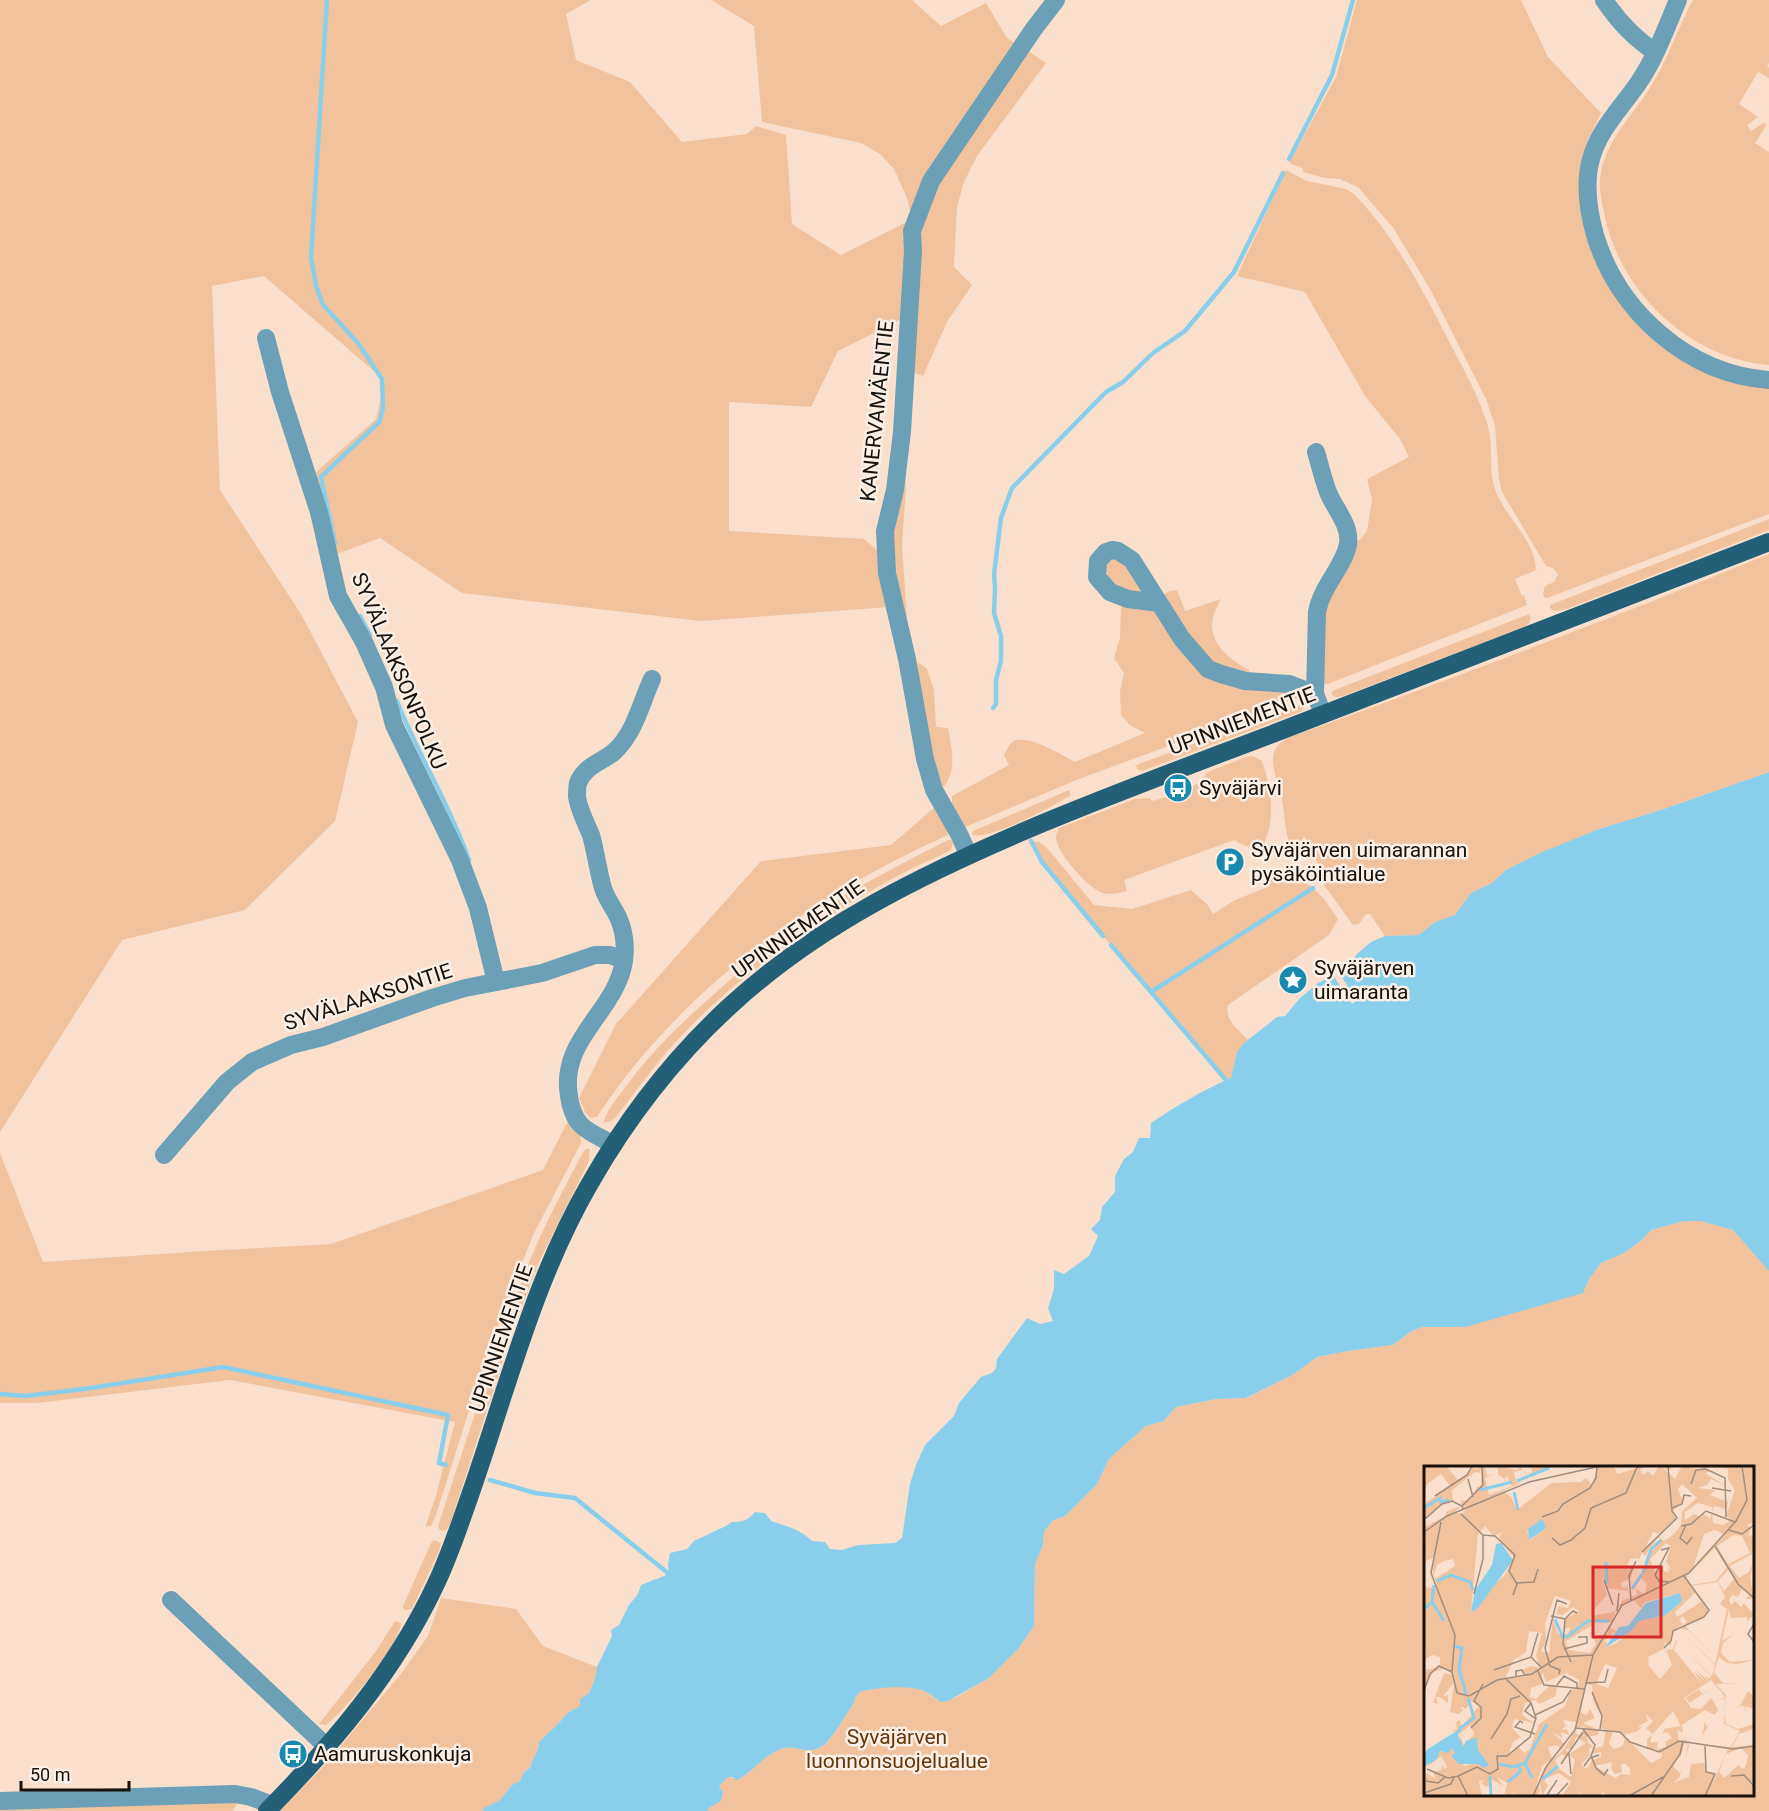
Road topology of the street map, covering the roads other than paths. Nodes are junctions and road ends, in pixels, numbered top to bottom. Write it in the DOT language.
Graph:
graph roads {
  1 [pos="1056,0"];
  2 [pos="1604,0"];
  3 [pos="1678,0"];
  4 [pos="1655,52"];
  5 [pos="266,338"];
  6 [pos="1769,380"];
  7 [pos="1316,452"];
  8 [pos="1769,542"];
  9 [pos="1159,603"];
  10 [pos="652,679"];
  11 [pos="1316,694"];
  12 [pos="1323,714"];
  13 [pos="968,854"];
  14 [pos="624,960"];
  15 [pos="496,982"];
  16 [pos="612,1144"];
  17 [pos="164,1155"];
  18 [pos="171,1600"];
  19 [pos="327,1747"];
  20 [pos="0,1801"];
  21 [pos="269,1808"];
  1 -- 13 [label="street, KANERVAMÄENTIE"];
  2 -- 4 [label="street"];
  3 -- 4 [label="street"];
  4 -- 6 [label="street"];
  5 -- 15 [label="street, SYVÄLAAKSONPOLKU"];
  7 -- 11 [label="street"];
  8 -- 12 [label="main road, UPINNIEMENTIE"];
  9 -- 11 [label="street"];
  10 -- 14 [label="street"];
  11 -- 12 [label="street"];
  12 -- 13 [label="main road, UPINNIEMENTIE"];
  13 -- 16 [label="main road, UPINNIEMENTIE"];
  14 -- 15 [label="street, SYVÄLAAKSONTIE"];
  14 -- 16 [label="street"];
  15 -- 17 [label="street, SYVÄLAAKSONTIE"];
  16 -- 19 [label="main road, UPINNIEMENTIE"];
  18 -- 19 [label="street"];
  19 -- 21 [label="main road, UPINNIEMENTIE"];
  20 -- 21 [label="street"];
}
